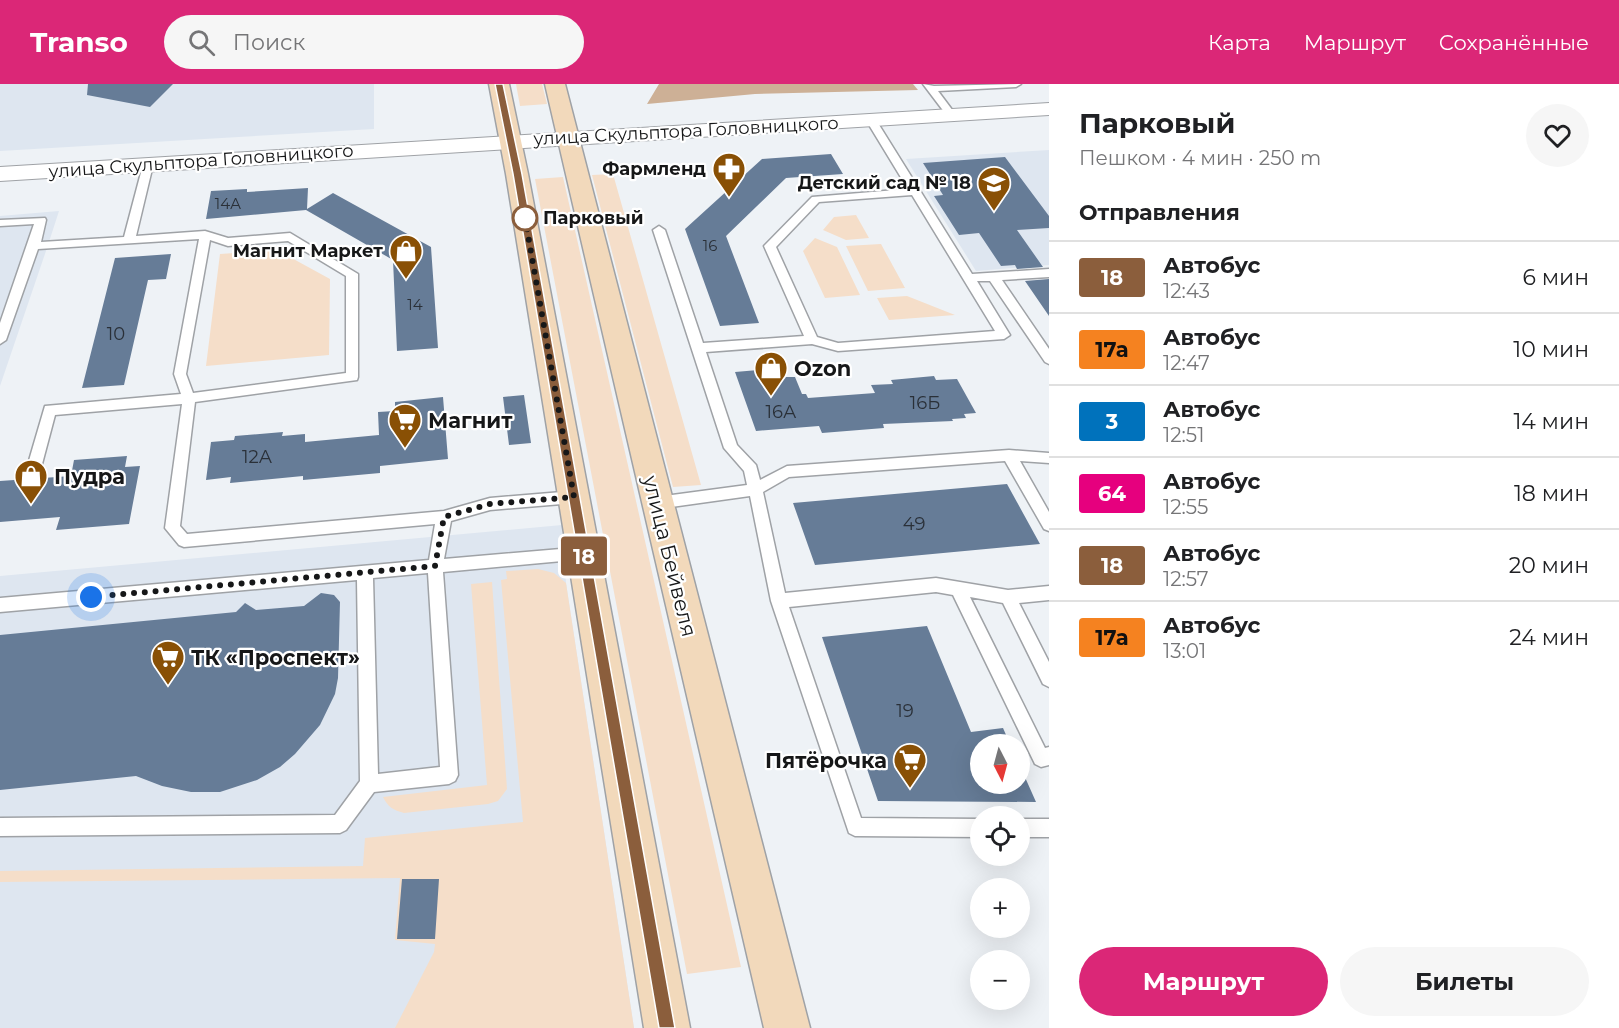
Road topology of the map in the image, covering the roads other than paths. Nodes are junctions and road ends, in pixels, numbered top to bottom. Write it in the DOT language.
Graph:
graph roads {
  1 [pos="499,84"];
  2 [pos="555,84"];
  3 [pos="1016,84"];
  4 [pos="929,87"];
  5 [pos="1049,109"];
  6 [pos="951,115"];
  7 [pos="871,120"];
  8 [pos="569,138"];
  9 [pos="511,141"];
  10 [pos="148,165"];
  11 [pos="0,174"];
  12 [pos="915,192"];
  13 [pos="0,223"];
  14 [pos="659,230"];
  15 [pos="205,235"];
  16 [pos="129,240"];
  17 [pos="34,246"];
  18 [pos="1049,273"];
  19 [pos="994,277"];
  20 [pos="969,278"];
  21 [pos="0,340"];
  22 [pos="812,340"];
  23 [pos="698,348"];
  24 [pos="1049,359"];
  25 [pos="189,398"];
  26 [pos="1009,455"];
  27 [pos="1049,458"];
  28 [pos="35,464"];
  29 [pos="756,489"];
  30 [pos="574,497"];
  31 [pos="657,503"];
  32 [pos="444,517"];
  33 [pos="1049,525"];
  34 [pos="584,553"];
  35 [pos="435,566"];
  36 [pos="365,573"];
  37 [pos="957,587"];
  38 [pos="1049,593"];
  39 [pos="1008,597"];
  40 [pos="779,601"];
  41 [pos="0,605"];
  42 [pos="1049,679"];
  43 [pos="1049,756"];
  44 [pos="369,784"];
  45 [pos="0,827"];
  46 [pos="970,828"];
  47 [pos="1030,828"];
  48 [pos="1049,828"];
  49 [pos="667,1028"];
  50 [pos="787,1028"];
  1 -- 9 [label="main road"];
  2 -- 8 [label="main road, улица Бейвеля"];
  3 -- 4 [label="lane"];
  4 -- 6 [label="lane"];
  5 -- 6 [label="street, улица Скульптора Головницкого"];
  6 -- 7 [label="street, улица Скульптора Головницкого"];
  7 -- 8 [label="street, улица Скульптора Головницкого"];
  7 -- 12 [label="lane"];
  8 -- 9 [label="street, улица Скульптора Головницкого"];
  8 -- 31 [label="main road, улица Бейвеля"];
  9 -- 10 [label="street, улица Скульптора Головницкого"];
  9 -- 30 [label="main road"];
  10 -- 11 [label="street, улица Скульптора Головницкого"];
  10 -- 16 [label="lane"];
  12 -- 20 [label="lane"];
  12 -- 22 [label="lane"];
  13 -- 17 [label="lane"];
  14 -- 23 [label="lane"];
  15 -- 16 [label="lane"];
  15 -- 25 [label="lane"];
  15 -- 25 [label="lane"];
  16 -- 17 [label="lane"];
  17 -- 21 [label="lane"];
  18 -- 19 [label="lane"];
  19 -- 20 [label="lane"];
  19 -- 24 [label="lane"];
  20 -- 22 [label="lane"];
  22 -- 23 [label="lane"];
  23 -- 29 [label="lane"];
  25 -- 28 [label="lane"];
  25 -- 32 [label="lane"];
  26 -- 27 [label="lane"];
  26 -- 29 [label="lane"];
  26 -- 33 [label="lane"];
  29 -- 31 [label="lane"];
  29 -- 40 [label="lane"];
  30 -- 32 [label="lane"];
  30 -- 34 [label="main road"];
  31 -- 50 [label="main road, улица Бейвеля"];
  32 -- 35 [label="lane"];
  34 -- 35 [label="lane"];
  34 -- 49 [label="main road"];
  35 -- 36 [label="lane"];
  35 -- 44 [label="lane"];
  36 -- 41 [label="lane"];
  36 -- 44 [label="lane"];
  37 -- 39 [label="lane"];
  37 -- 40 [label="lane"];
  37 -- 43 [label="lane"];
  38 -- 39 [label="lane"];
  39 -- 42 [label="lane"];
  40 -- 46 [label="lane"];
  44 -- 45 [label="lane"];
  47 -- 48 [label="lane"];
}
